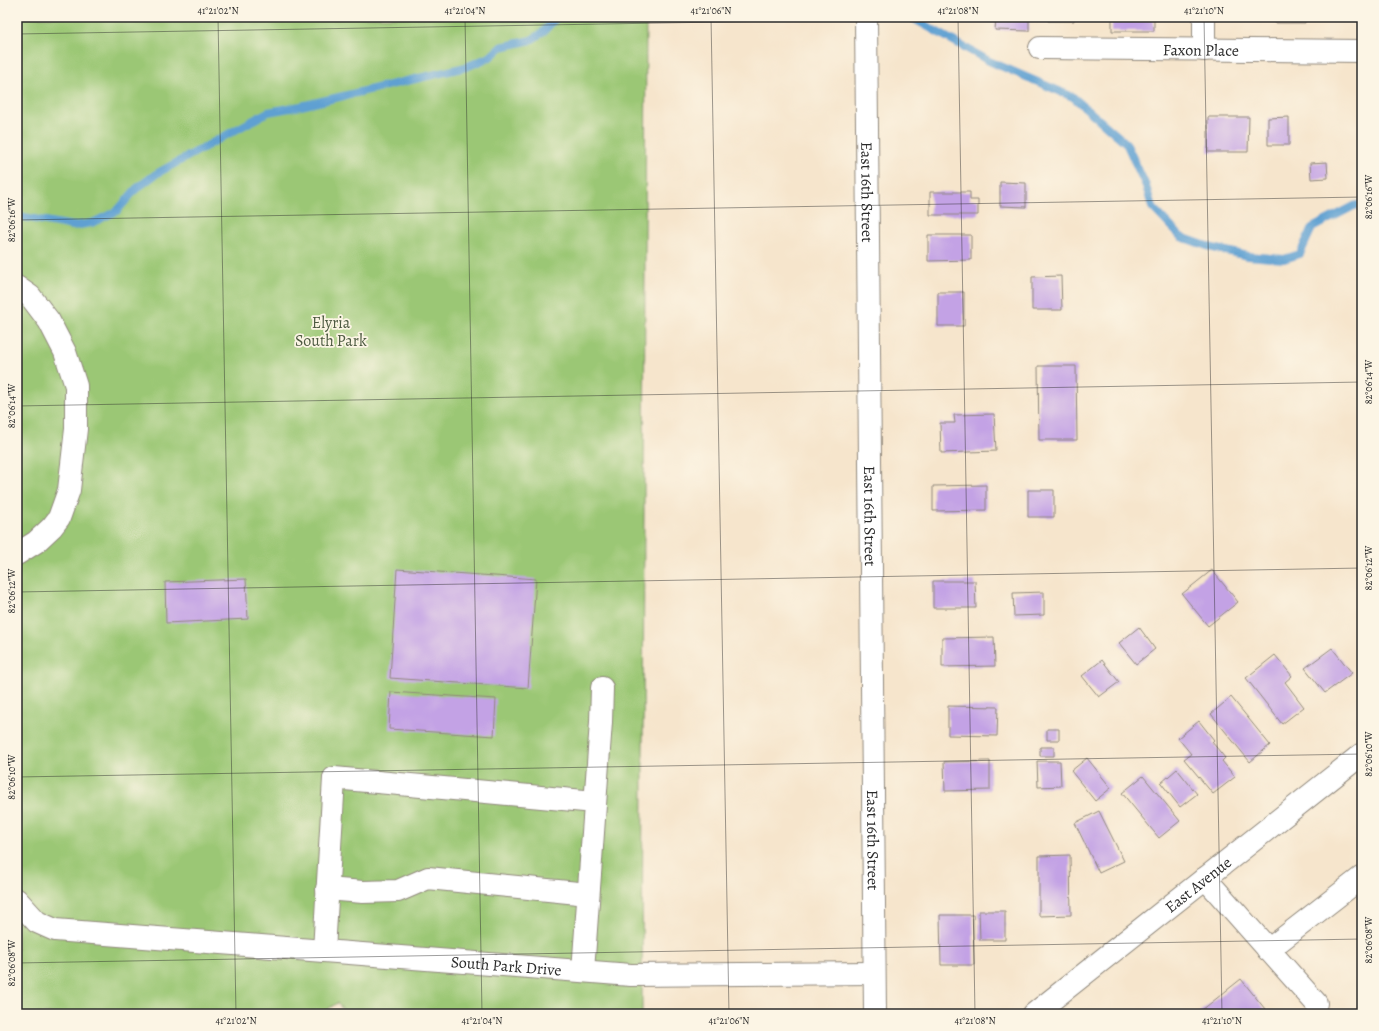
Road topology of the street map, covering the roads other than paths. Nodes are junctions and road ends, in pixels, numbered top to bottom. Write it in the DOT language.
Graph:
graph roads {
  1 [pos="866,17"];
  2 [pos="1204,17"];
  3 [pos="1040,48"];
  4 [pos="1204,50"];
  5 [pos="1362,51"];
  6 [pos="17,287"];
  7 [pos="17,554"];
  8 [pos="602,688"];
  9 [pos="1362,754"];
  10 [pos="595,802"];
  11 [pos="1362,876"];
  12 [pos="1205,878"];
  13 [pos="327,889"];
  14 [pos="588,894"];
  15 [pos="17,900"];
  16 [pos="1268,950"];
  17 [pos="324,951"];
  18 [pos="583,971"];
  19 [pos="874,973"];
  20 [pos="1316,1004"];
  21 [pos="875,1014"];
  22 [pos="1034,1014"];
  1 -- 19 [label="street, East 16th Street"];
  2 -- 4 [label="street"];
  3 -- 4 [label="street, Faxon Place"];
  4 -- 5 [label="street, Faxon Place"];
  6 -- 7 [label="street"];
  8 -- 10 [label="street"];
  9 -- 12 [label="street, East Avenue"];
  10 -- 13 [label="street"];
  10 -- 14 [label="street"];
  11 -- 16 [label="street"];
  12 -- 16 [label="street"];
  12 -- 22 [label="street, East Avenue"];
  13 -- 14 [label="street"];
  13 -- 17 [label="street"];
  14 -- 18 [label="street"];
  15 -- 17 [label="street, South Park Drive"];
  16 -- 20 [label="street"];
  17 -- 18 [label="street, South Park Drive"];
  18 -- 19 [label="street, South Park Drive"];
  19 -- 21 [label="street, East 16th Street"];
}
